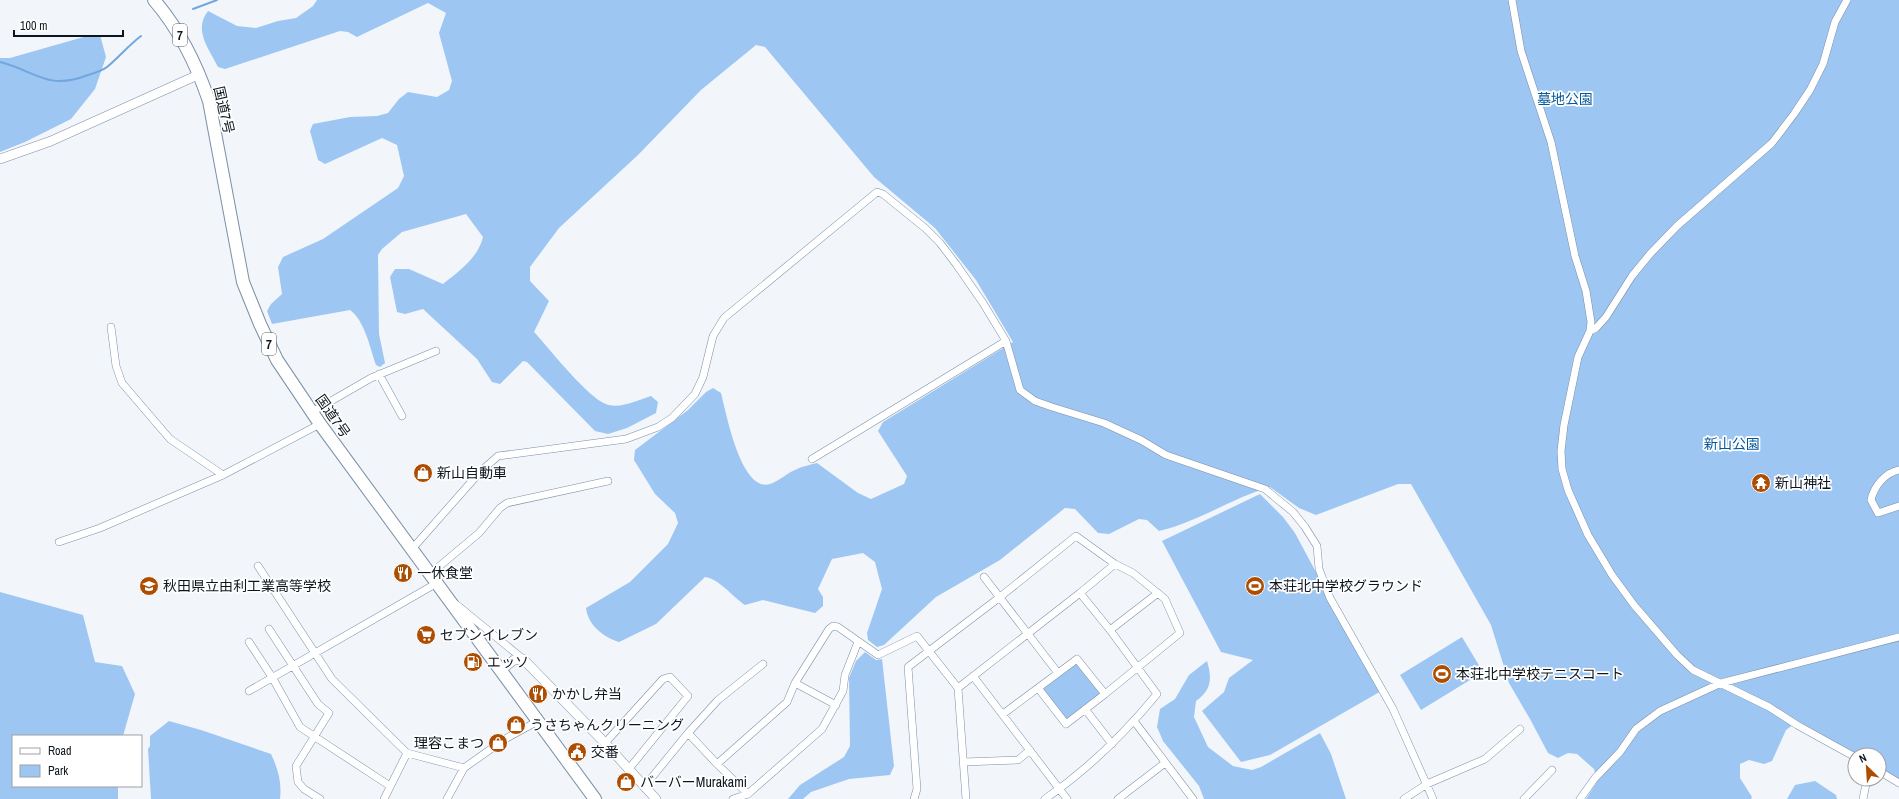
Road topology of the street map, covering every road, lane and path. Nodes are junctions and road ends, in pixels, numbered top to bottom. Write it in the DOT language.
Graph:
graph roads {
  1 [pos="154,0"];
  2 [pos="1512,0"];
  3 [pos="1847,0"];
  4 [pos="200,74"];
  5 [pos="0,159"];
  6 [pos="111,327"];
  7 [pos="1590,331"];
  8 [pos="1006,341"];
  9 [pos="436,351"];
  10 [pos="380,374"];
  11 [pos="312,412"];
  12 [pos="402,416"];
  13 [pos="320,424"];
  14 [pos="812,459"];
  15 [pos="1899,470"];
  16 [pos="223,475"];
  17 [pos="608,481"];
  18 [pos="1899,506"];
  19 [pos="59,542"];
  20 [pos="412,549"];
  21 [pos="1116,564"];
  22 [pos="258,566"];
  23 [pos="984,576"];
  24 [pos="434,578"];
  25 [pos="1158,592"];
  26 [pos="1080,593"];
  27 [pos="446,596"];
  28 [pos="1000,597"];
  29 [pos="269,630"];
  30 [pos="1110,630"];
  31 [pos="1028,635"];
  32 [pos="1899,637"];
  33 [pos="249,642"];
  34 [pos="858,642"];
  35 [pos="929,652"];
  36 [pos="314,653"];
  37 [pos="523,659"];
  38 [pos="763,664"];
  39 [pos="292,665"];
  40 [pos="1139,667"];
  41 [pos="501,670"];
  42 [pos="1058,673"];
  43 [pos="973,676"];
  44 [pos="272,677"];
  45 [pos="795,683"];
  46 [pos="1721,683"];
  47 [pos="958,688"];
  48 [pos="1038,688"];
  49 [pos="249,691"];
  50 [pos="1105,694"];
  51 [pos="836,705"];
  52 [pos="1085,709"];
  53 [pos="1002,714"];
  54 [pos="538,720"];
  55 [pos="1134,721"];
  56 [pos="1520,729"];
  57 [pos="688,733"];
  58 [pos="314,737"];
  59 [pos="605,743"];
  60 [pos="1112,744"];
  61 [pos="1030,750"];
  62 [pos="407,753"];
  63 [pos="1847,753"];
  64 [pos="964,762"];
  65 [pos="1165,763"];
  66 [pos="717,764"];
  67 [pos="464,768"];
  68 [pos="628,770"];
  69 [pos="1552,770"];
  70 [pos="1887,776"];
  71 [pos="1899,783"];
  72 [pos="1427,784"];
  73 [pos="390,786"];
  74 [pos="644,787"];
  75 [pos="1865,787"];
  76 [pos="1058,788"];
  77 [pos="748,794"];
  78 [pos="320,799"];
  79 [pos="384,799"];
  80 [pos="447,799"];
  81 [pos="595,799"];
  82 [pos="656,799"];
  83 [pos="733,799"];
  84 [pos="914,799"];
  85 [pos="966,799"];
  86 [pos="1044,799"];
  87 [pos="1067,799"];
  88 [pos="1118,799"];
  89 [pos="1194,799"];
  90 [pos="1404,799"];
  91 [pos="1433,799"];
  92 [pos="1524,799"];
  93 [pos="1580,799"];
  94 [pos="1863,799"];
  1 -- 4 [label="highway, 国道7号 / 7"];
  2 -- 7 [label="street"];
  3 -- 7 [label="street"];
  4 -- 5 [label="street"];
  4 -- 11 [label="highway, 国道7号 / 7"];
  6 -- 16 [label="street"];
  7 -- 46 [label="street"];
  8 -- 14 [label="street"];
  8 -- 20 [label="street"];
  8 -- 72 [label="street"];
  9 -- 10 [label="street"];
  10 -- 11 [label="street"];
  10 -- 12 [label="street"];
  11 -- 13 [label="highway, 国道7号 / 7"];
  13 -- 16 [label="street"];
  13 -- 20 [label="highway, 国道7号 / 7"];
  15 -- 18 [label="street"];
  16 -- 19 [label="street"];
  17 -- 24 [label="street"];
  20 -- 24 [label="highway, 国道7号 / 7"];
  21 -- 25 [label="street"];
  21 -- 26 [label="street"];
  21 -- 28 [label="street"];
  22 -- 36 [label="street"];
  23 -- 28 [label="street"];
  24 -- 27 [label="highway, 国道7号 / 7"];
  24 -- 36 [label="street"];
  25 -- 30 [label="street"];
  25 -- 40 [label="street"];
  26 -- 30 [label="street"];
  26 -- 31 [label="street"];
  27 -- 37 [label="street"];
  27 -- 41 [label="highway, 国道7号 / 7"];
  28 -- 31 [label="street"];
  28 -- 35 [label="street"];
  29 -- 39 [label="street"];
  30 -- 40 [label="street"];
  31 -- 42 [label="street"];
  31 -- 43 [label="street"];
  32 -- 46 [label="street"];
  33 -- 44 [label="street"];
  34 -- 35 [label="street"];
  34 -- 45 [label="street"];
  34 -- 51 [label="street"];
  35 -- 47 [label="street"];
  35 -- 84 [label="street"];
  36 -- 39 [label="street"];
  36 -- 62 [label="street"];
  37 -- 41 [label="street"];
  37 -- 59 [label="street"];
  38 -- 57 [label="street"];
  39 -- 44 [label="street"];
  39 -- 58 [label="street"];
  40 -- 50 [label="street"];
  40 -- 55 [label="street"];
  41 -- 54 [label="highway, 国道7号 / 7"];
  42 -- 48 [label="street"];
  42 -- 50 [label="street"];
  43 -- 47 [label="street"];
  43 -- 53 [label="street"];
  44 -- 49 [label="street"];
  44 -- 58 [label="street"];
  45 -- 51 [label="street"];
  45 -- 66 [label="street"];
  46 -- 63 [label="street"];
  46 -- 93 [label="street"];
  47 -- 64 [label="street"];
  48 -- 52 [label="street"];
  48 -- 53 [label="street"];
  50 -- 52 [label="street"];
  51 -- 77 [label="street"];
  52 -- 60 [label="street"];
  53 -- 61 [label="street"];
  54 -- 67 [label="street"];
  54 -- 81 [label="highway, 国道7号 / 7"];
  55 -- 60 [label="street"];
  55 -- 65 [label="street"];
  56 -- 72 [label="street"];
  57 -- 66 [label="street"];
  57 -- 74 [label="street"];
  58 -- 73 [label="street"];
  58 -- 78 [label="street"];
  59 -- 68 [label="street"];
  59 -- 68 [label="street"];
  60 -- 76 [label="street"];
  61 -- 64 [label="street"];
  61 -- 76 [label="street"];
  62 -- 67 [label="street"];
  62 -- 73 [label="street"];
  64 -- 85 [label="street"];
  65 -- 88 [label="street"];
  65 -- 89 [label="street"];
  66 -- 77 [label="street"];
  67 -- 80 [label="street"];
  68 -- 74 [label="street"];
  69 -- 92 [label="street"];
  70 -- 71 [label="street"];
  72 -- 90 [label="street"];
  72 -- 91 [label="street"];
  73 -- 79 [label="street"];
  74 -- 82 [label="street"];
  75 -- 94 [label="street"];
  76 -- 86 [label="street"];
  76 -- 87 [label="street"];
  77 -- 83 [label="street"];
}
